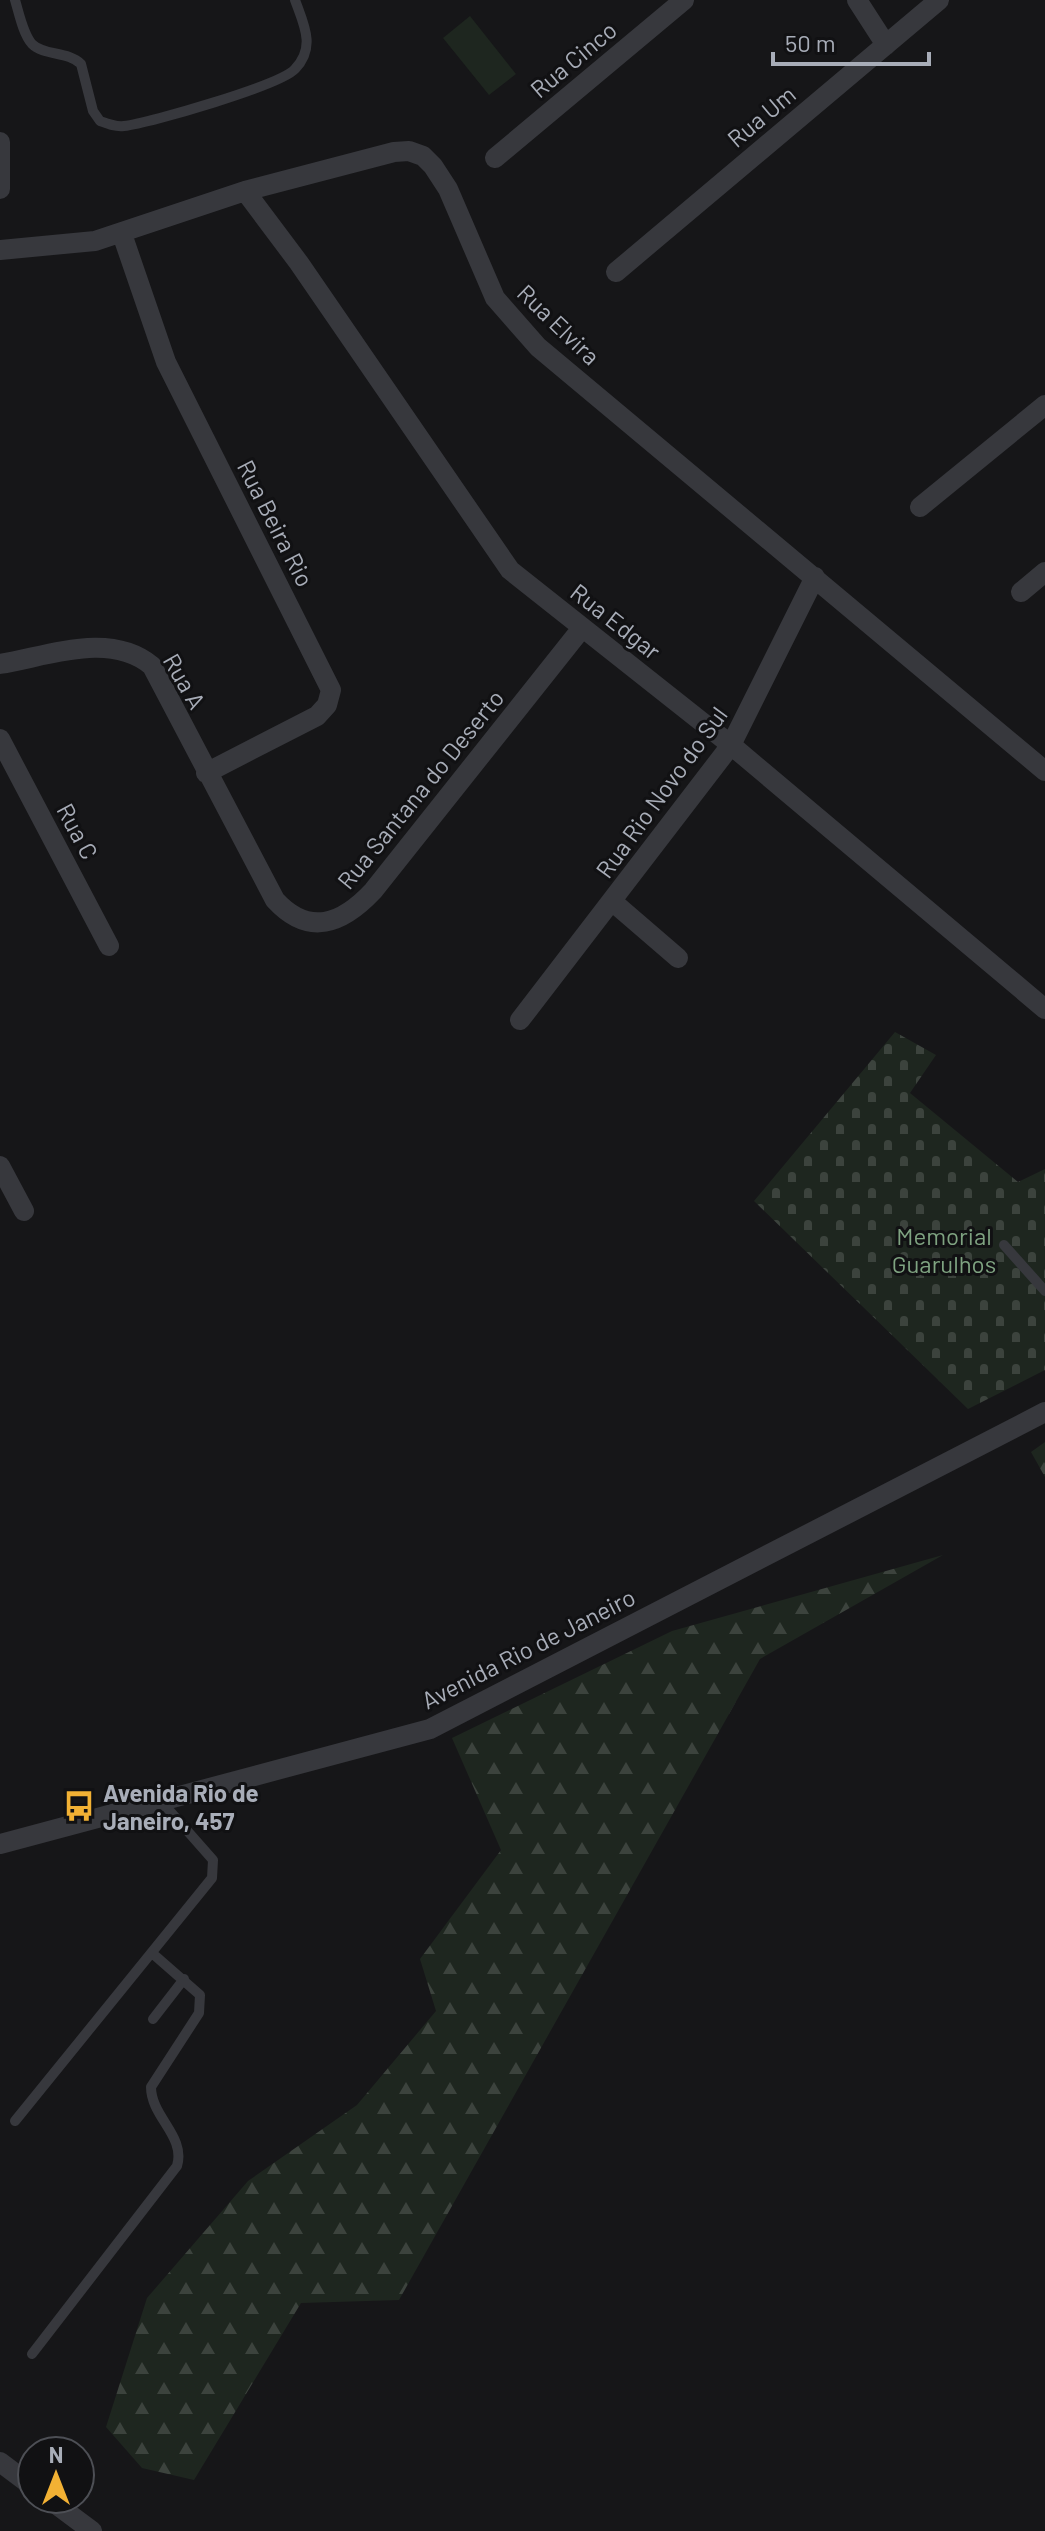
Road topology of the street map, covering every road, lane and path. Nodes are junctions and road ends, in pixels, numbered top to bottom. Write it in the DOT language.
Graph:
graph roads {
  1 [pos="15,0"];
  2 [pos="295,0"];
  3 [pos="684,0"];
  4 [pos="857,0"];
  5 [pos="939,0"];
  6 [pos="886,45"];
  7 [pos="0,142"];
  8 [pos="495,158"];
  9 [pos="0,189"];
  10 [pos="245,191"];
  11 [pos="122,234"];
  12 [pos="0,250"];
  13 [pos="616,272"];
  14 [pos="1045,405"];
  15 [pos="920,507"];
  16 [pos="1045,572"];
  17 [pos="815,577"];
  18 [pos="1021,592"];
  19 [pos="582,628"];
  20 [pos="0,664"];
  21 [pos="0,739"];
  22 [pos="731,745"];
  23 [pos="1045,771"];
  24 [pos="206,773"];
  25 [pos="613,902"];
  26 [pos="109,946"];
  27 [pos="678,958"];
  28 [pos="1045,1009"];
  29 [pos="520,1020"];
  30 [pos="0,1166"];
  31 [pos="24,1211"];
  32 [pos="1004,1245"];
  33 [pos="1045,1291"];
  34 [pos="1045,1412"];
  35 [pos="160,1800"];
  36 [pos="0,1844"];
  37 [pos="152,1953"];
  38 [pos="184,1979"];
  39 [pos="153,2019"];
  40 [pos="15,2121"];
  41 [pos="32,2354"];
  42 [pos="70,2515"];
  43 [pos="92,2531"];
  1 -- 2 [label="lane"];
  3 -- 8 [label="street, Rua Cinco"];
  4 -- 6 [label="street"];
  5 -- 6 [label="street, Rua Um"];
  6 -- 13 [label="street, Rua Um"];
  7 -- 9 [label="street"];
  10 -- 11 [label="street, Rua Elvira"];
  10 -- 17 [label="street, Rua Elvira"];
  10 -- 19 [label="street, Rua Edgar"];
  11 -- 12 [label="street, Rua Elvira"];
  11 -- 24 [label="street, Rua Beira Rio"];
  14 -- 15 [label="street"];
  16 -- 18 [label="street"];
  17 -- 22 [label="street, Rua Rio Novo do Sul"];
  17 -- 23 [label="street, Rua Elvira"];
  19 -- 22 [label="street, Rua Edgar"];
  19 -- 24 [label="street, Rua Santana do Deserto"];
  20 -- 24 [label="street, Rua A"];
  21 -- 26 [label="street, Rua C"];
  22 -- 25 [label="street, Rua Rio Novo do Sul"];
  22 -- 28 [label="street, Rua Edgar"];
  25 -- 27 [label="street"];
  25 -- 29 [label="street, Rua Rio Novo do Sul"];
  30 -- 31 [label="street"];
  32 -- 33 [label="lane"];
  34 -- 35 [label="street, Avenida Rio de Janeiro"];
  35 -- 36 [label="street, Avenida Rio de Janeiro"];
  35 -- 37 [label="lane"];
  37 -- 38 [label="lane"];
  37 -- 40 [label="lane"];
  38 -- 39 [label="lane"];
  38 -- 41 [label="lane"];
  42 -- 43 [label="street"];
}
